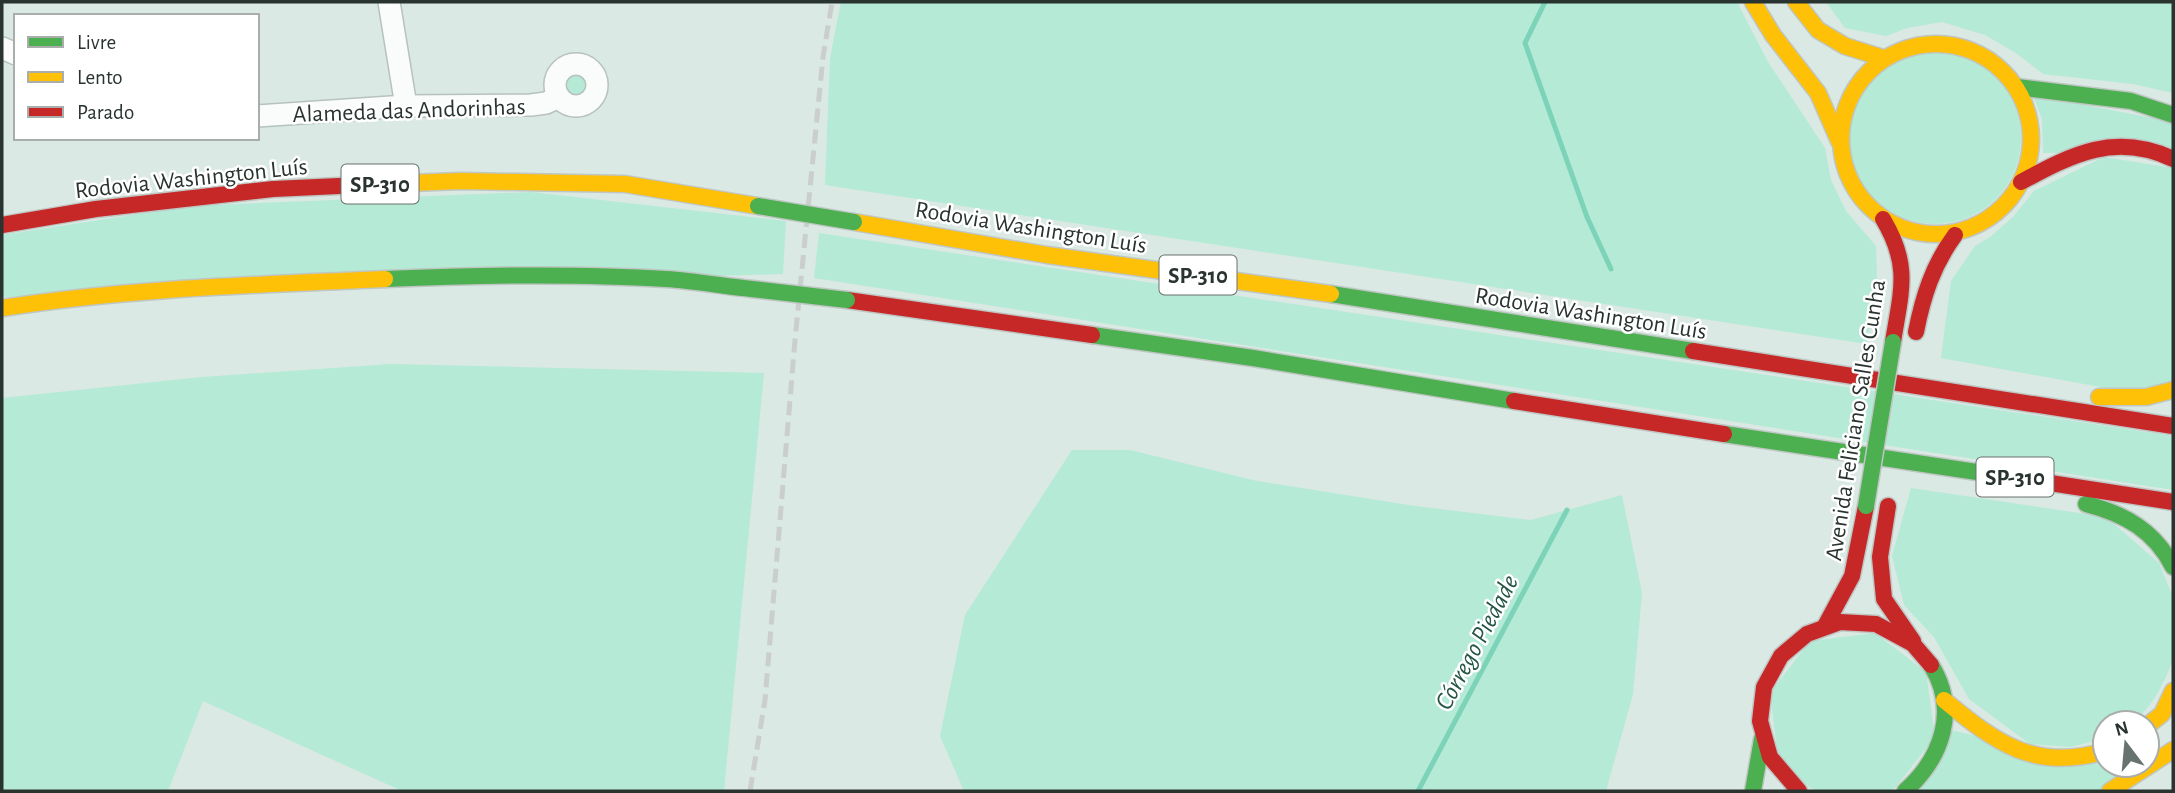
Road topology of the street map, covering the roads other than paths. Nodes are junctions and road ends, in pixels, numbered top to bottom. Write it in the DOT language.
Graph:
graph roads {
  1 [pos="390,2"];
  2 [pos="1753,2"];
  3 [pos="1796,2"];
  4 [pos="1884,58"];
  5 [pos="2017,87"];
  6 [pos="559,97"];
  7 [pos="406,106"];
  8 [pos="2173,115"];
  9 [pos="259,117"];
  10 [pos="1839,143"];
  11 [pos="2173,159"];
  12 [pos="2021,182"];
  13 [pos="1883,219"];
  14 [pos="2,225"];
  15 [pos="1955,235"];
  16 [pos="2,308"];
  17 [pos="1913,348"];
  18 [pos="1909,374"];
  19 [pos="1863,378"];
  20 [pos="2173,390"];
  21 [pos="1905,400"];
  22 [pos="2173,426"];
  23 [pos="1898,440"];
  24 [pos="1856,452"];
  25 [pos="2173,502"];
  26 [pos="2173,567"];
  27 [pos="1825,626"];
  28 [pos="1919,649"];
  29 [pos="2173,691"];
  30 [pos="1944,700"];
  31 [pos="2161,715"];
  32 [pos="1762,739"];
  33 [pos="2173,750"];
  34 [pos="2091,754"];
  35 [pos="1753,791"];
  36 [pos="1799,791"];
  37 [pos="1905,791"];
  38 [pos="2110,791"];
  1 -- 7 [label="street"];
  2 -- 10 [label="main road"];
  3 -- 4 [label="main road"];
  4 -- 5 [label="main road"];
  4 -- 10 [label="main road"];
  5 -- 8 [label="main road"];
  5 -- 12 [label="main road"];
  6 -- 7 [label="street, Alameda das Andorinhas"];
  7 -- 9 [label="street, Alameda das Andorinhas"];
  10 -- 13 [label="main road"];
  11 -- 12 [label="main road"];
  12 -- 15 [label="main road"];
  13 -- 15 [label="main road"];
  13 -- 27 [label="main road, Avenida Feliciano Salles Cunha, bridge"];
  14 -- 19 [label="main road, Rodovia Washington Luís / SP-310, bridge"];
  15 -- 17 [label="main road, Avenida Feliciano Salles Cunha"];
  16 -- 24 [label="main road, SP-310, bridge"];
  18 -- 21 [label="main road, Avenida Feliciano Salles Cunha"];
  19 -- 20 [label="main road"];
  19 -- 22 [label="main road, Rodovia Washington Luís / SP-310"];
  23 -- 28 [label="main road, Avenida Feliciano Salles Cunha"];
  24 -- 25 [label="main road, SP-310"];
  24 -- 26 [label="main road"];
  27 -- 28 [label="main road"];
  27 -- 32 [label="main road"];
  28 -- 30 [label="main road, Avenida Feliciano Salles Cunha"];
  29 -- 31 [label="main road"];
  30 -- 34 [label="main road"];
  30 -- 37 [label="main road"];
  32 -- 35 [label="main road"];
  32 -- 36 [label="main road"];
  33 -- 38 [label="main road"];
}
